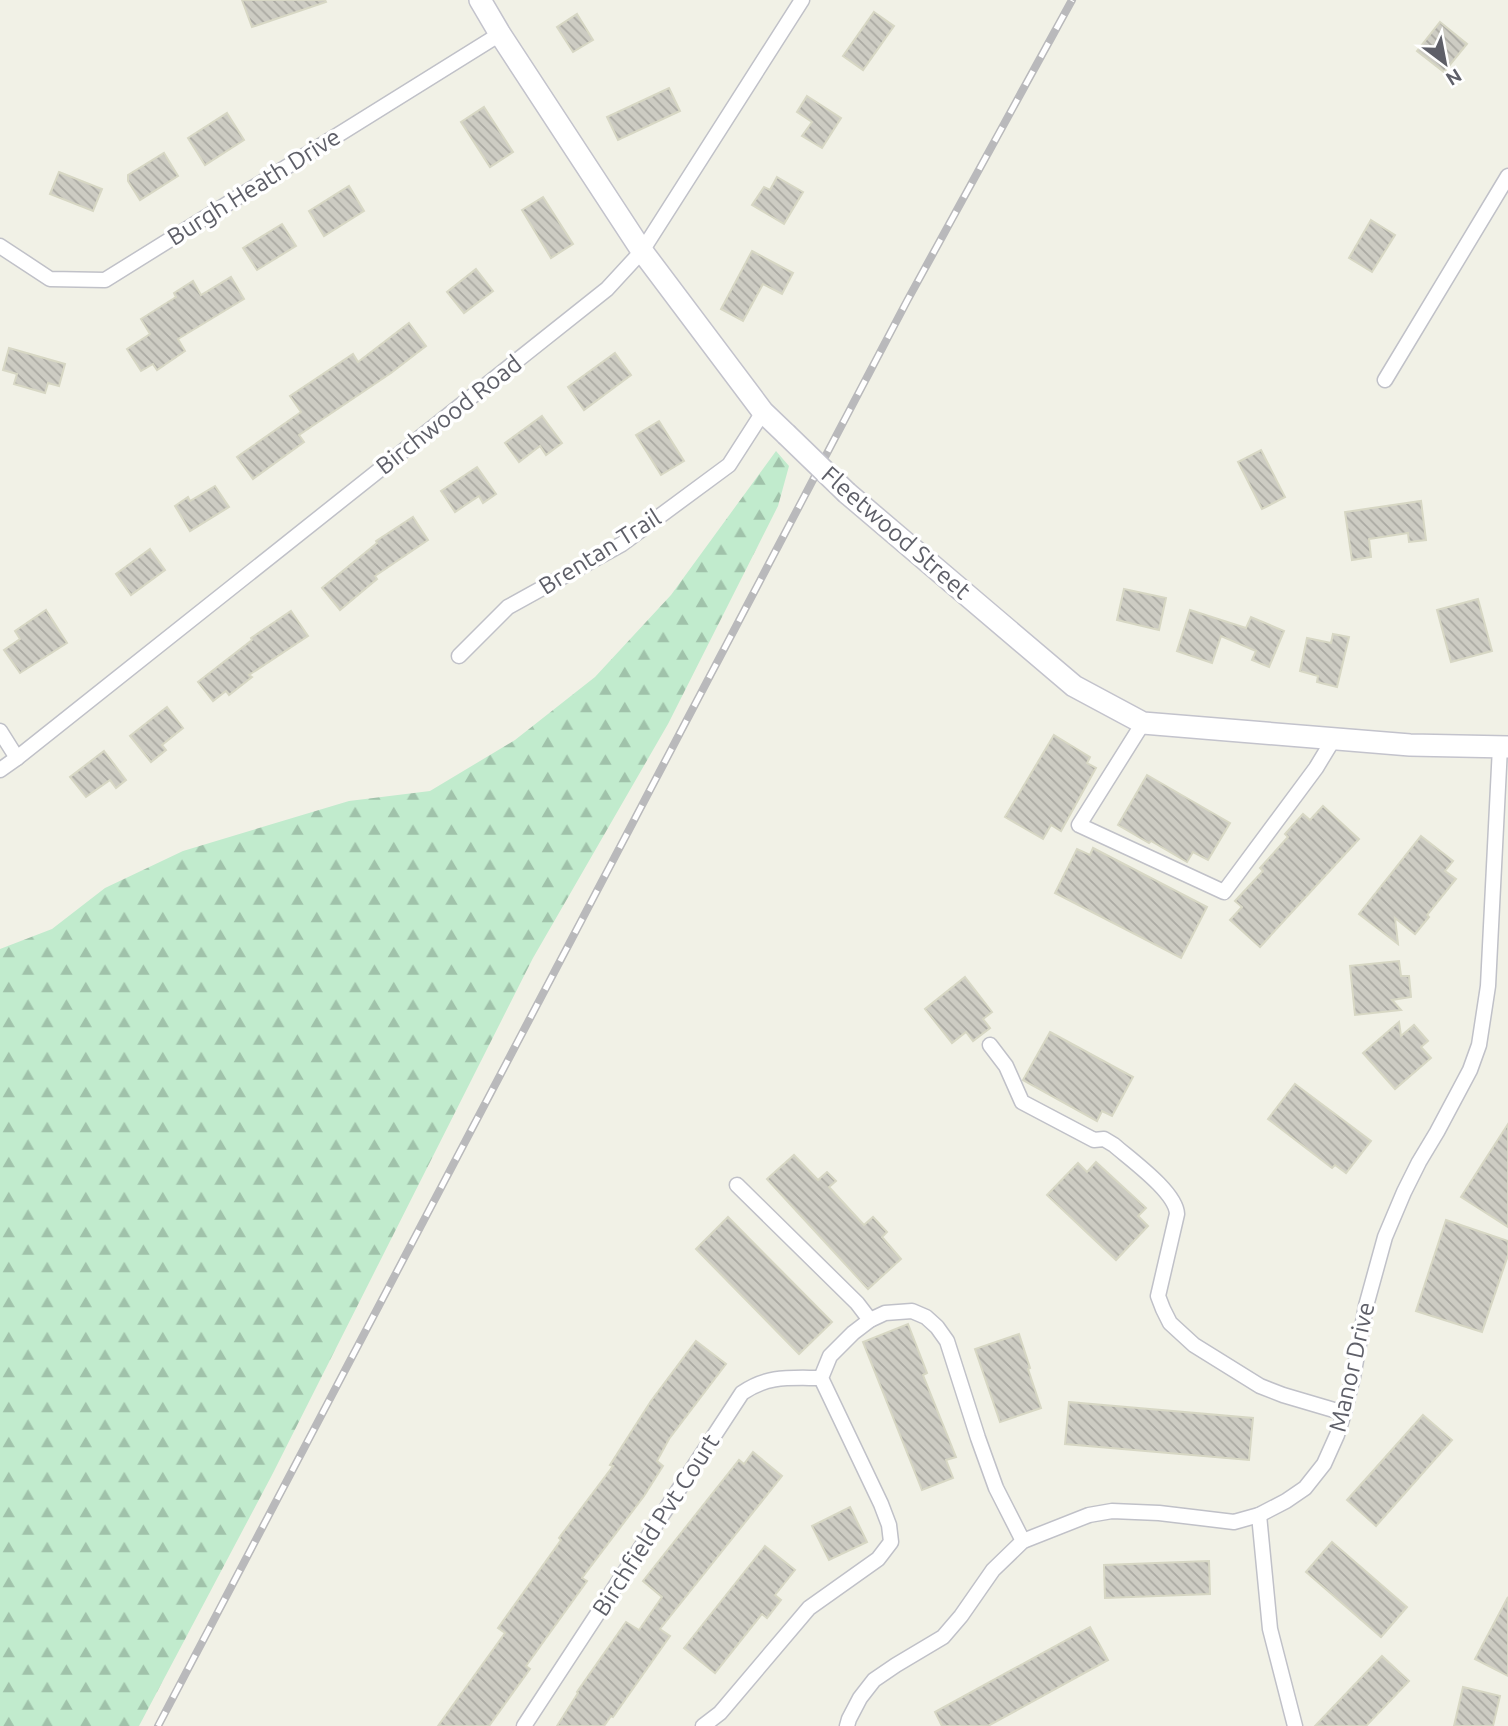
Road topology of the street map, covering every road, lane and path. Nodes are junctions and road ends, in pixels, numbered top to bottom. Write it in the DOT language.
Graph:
graph roads {
  1 [pos="480,0"];
  2 [pos="802,0"];
  3 [pos="500,34"];
  4 [pos="1508,176"];
  5 [pos="0,246"];
  6 [pos="642,251"];
  7 [pos="1385,380"];
  8 [pos="763,412"];
  9 [pos="459,656"];
  10 [pos="1143,723"];
  11 [pos="0,731"];
  12 [pos="1333,740"];
  13 [pos="1504,747"];
  14 [pos="17,758"];
  15 [pos="0,769"];
  16 [pos="990,1045"];
  17 [pos="737,1185"];
  18 [pos="870,1320"];
  19 [pos="821,1378"];
  20 [pos="1344,1413"];
  21 [pos="1259,1515"];
  22 [pos="1023,1541"];
  23 [pos="524,1726"];
  24 [pos="702,1726"];
  25 [pos="848,1726"];
  26 [pos="1295,1726"];
  1 -- 3 [label="street, Fleetwood Street"];
  2 -- 6 [label="street, Birchwood Road"];
  3 -- 5 [label="street, Burgh Heath Drive"];
  3 -- 6 [label="street, Fleetwood Street"];
  4 -- 7 [label="street"];
  6 -- 8 [label="street, Fleetwood Street"];
  6 -- 14 [label="street, Birchwood Road"];
  8 -- 9 [label="street, Brentan Trail"];
  8 -- 10 [label="street, Fleetwood Street, bridge"];
  10 -- 12 [label="street, Fleetwood Street"];
  10 -- 12 [label="street"];
  11 -- 14 [label="street"];
  12 -- 13 [label="street, Fleetwood Street"];
  13 -- 20 [label="street, Manor Drive"];
  14 -- 15 [label="street"];
  16 -- 20 [label="street"];
  17 -- 18 [label="street"];
  18 -- 19 [label="street"];
  18 -- 22 [label="street"];
  19 -- 23 [label="street, Birchfield Pvt Court"];
  19 -- 24 [label="street"];
  20 -- 21 [label="street, Manor Drive"];
  21 -- 22 [label="street, Manor Drive"];
  21 -- 26 [label="street"];
  22 -- 25 [label="street, Manor Drive"];
}
